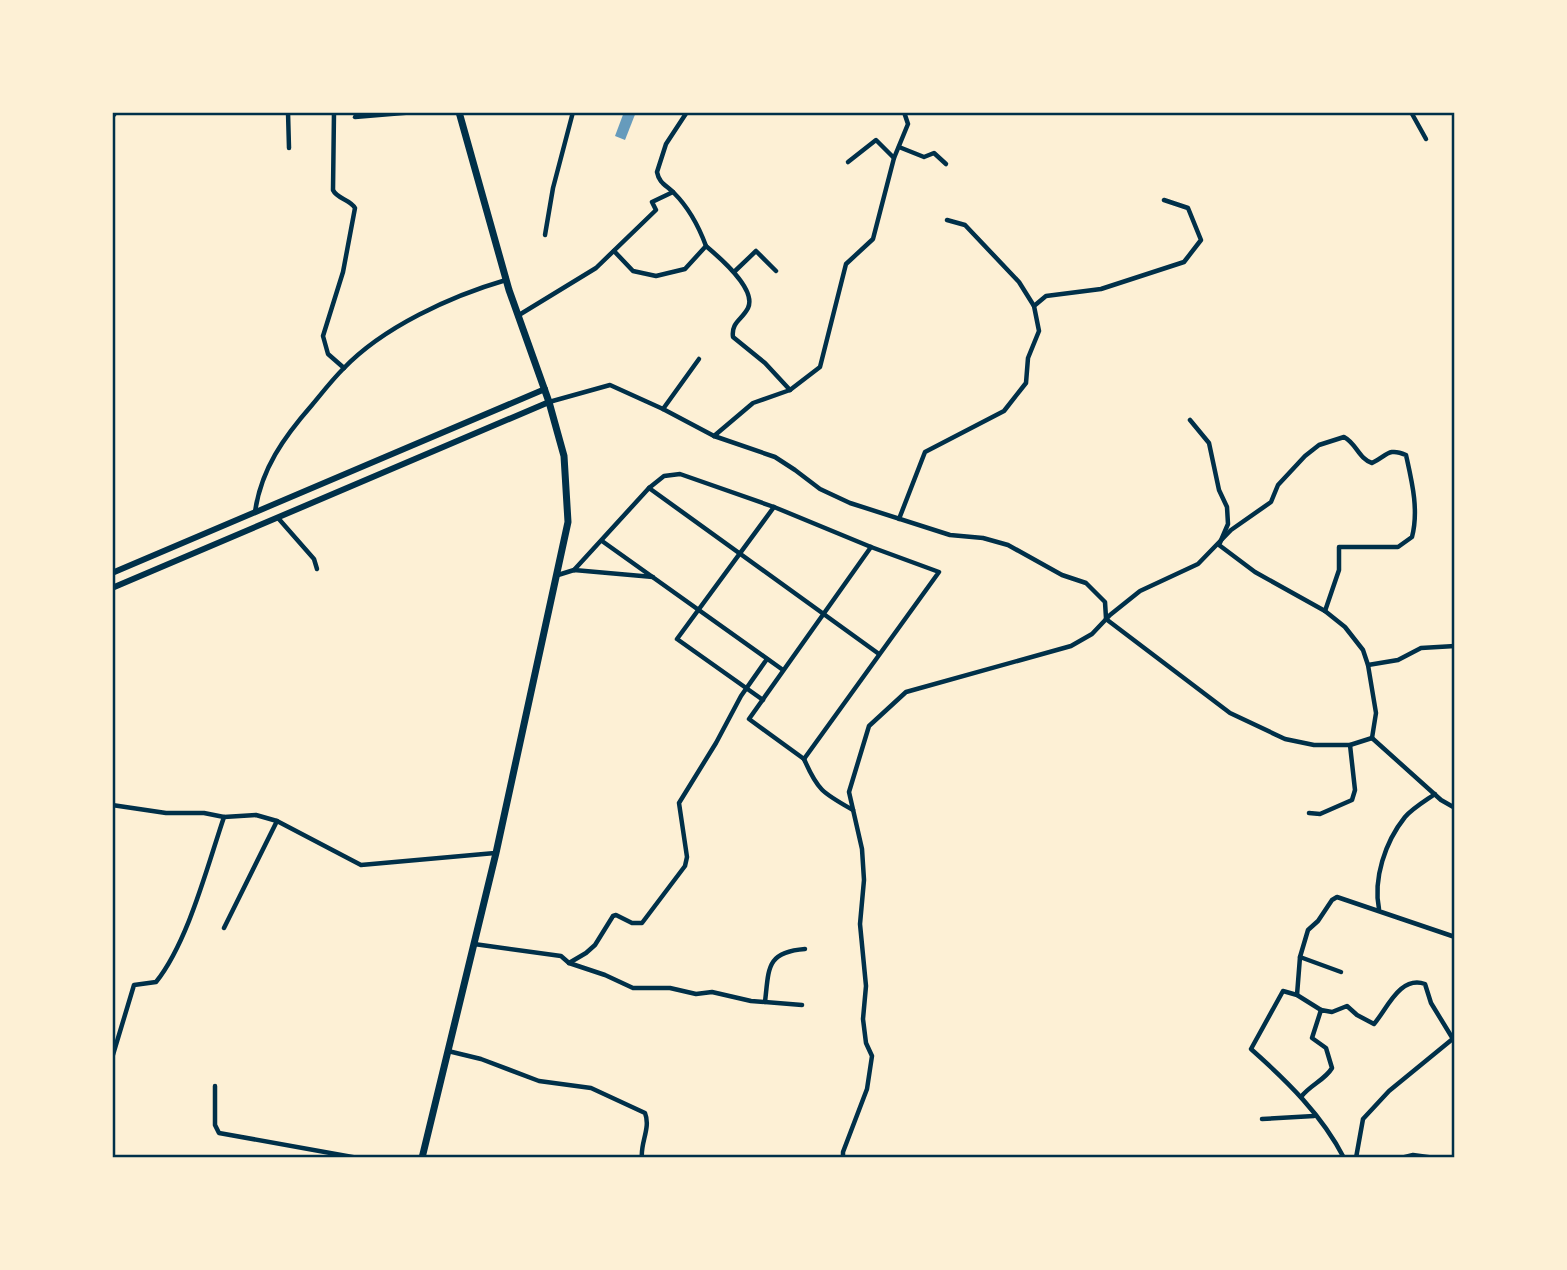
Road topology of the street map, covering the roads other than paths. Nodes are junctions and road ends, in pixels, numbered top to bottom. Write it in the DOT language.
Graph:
graph roads {
  1 [pos="116,112"];
  2 [pos="288,112"];
  3 [pos="334,112"];
  4 [pos="415,112"];
  5 [pos="459,112"];
  6 [pos="573,112"];
  7 [pos="687,112"];
  8 [pos="904,112"];
  9 [pos="1411,112"];
  10 [pos="112,117"];
  11 [pos="355,117"];
  12 [pos="1426,139"];
  13 [pos="899,147"];
  14 [pos="289,148"];
  15 [pos="894,158"];
  16 [pos="848,162"];
  17 [pos="946,164"];
  18 [pos="673,192"];
  19 [pos="1164,200"];
  20 [pos="947,220"];
  21 [pos="545,234"];
  22 [pos="706,246"];
  23 [pos="614,251"];
  24 [pos="776,271"];
  25 [pos="734,272"];
  26 [pos="506,280"];
  27 [pos="1034,306"];
  28 [pos="518,316"];
  29 [pos="699,359"];
  30 [pos="344,368"];
  31 [pos="545,389"];
  32 [pos="789,390"];
  33 [pos="549,402"];
  34 [pos="663,409"];
  35 [pos="1190,420"];
  36 [pos="714,436"];
  37 [pos="331,480"];
  38 [pos="649,488"];
  39 [pos="337,493"];
  40 [pos="775,507"];
  41 [pos="255,513"];
  42 [pos="278,517"];
  43 [pos="899,519"];
  44 [pos="602,541"];
  45 [pos="1219,545"];
  46 [pos="871,547"];
  47 [pos="740,554"];
  48 [pos="317,569"];
  49 [pos="574,570"];
  50 [pos="112,573"];
  51 [pos="555,576"];
  52 [pos="653,577"];
  53 [pos="112,588"];
  54 [pos="699,610"];
  55 [pos="1325,611"];
  56 [pos="824,614"];
  57 [pos="1106,619"];
  58 [pos="1455,646"];
  59 [pos="879,654"];
  60 [pos="767,659"];
  61 [pos="1368,666"];
  62 [pos="783,670"];
  63 [pos="747,688"];
  64 [pos="763,699"];
  65 [pos="1372,738"];
  66 [pos="1350,745"];
  67 [pos="804,759"];
  68 [pos="1435,794"];
  69 [pos="112,805"];
  70 [pos="1455,808"];
  71 [pos="853,810"];
  72 [pos="1309,813"];
  73 [pos="224,817"];
  74 [pos="276,821"];
  75 [pos="496,853"];
  76 [pos="1379,909"];
  77 [pos="224,928"];
  78 [pos="1455,937"];
  79 [pos="473,944"];
  80 [pos="805,949"];
  81 [pos="1300,957"];
  82 [pos="569,963"];
  83 [pos="1340,972"];
  84 [pos="1297,995"];
  85 [pos="765,1002"];
  86 [pos="802,1005"];
  87 [pos="1321,1010"];
  88 [pos="1454,1038"];
  89 [pos="447,1050"];
  90 [pos="112,1058"];
  91 [pos="215,1086"];
  92 [pos="1301,1097"];
  93 [pos="1315,1116"];
  94 [pos="1262,1119"];
  95 [pos="358,1158"];
  96 [pos="422,1158"];
  97 [pos="642,1158"];
  98 [pos="844,1158"];
  99 [pos="1344,1158"];
  100 [pos="1356,1158"];
  101 [pos="1401,1158"];
  102 [pos="1435,1158"];
  1 -- 10 [label="street"];
  2 -- 14 [label="street"];
  3 -- 30 [label="street"];
  4 -- 11 [label="street"];
  5 -- 26 [label="highway"];
  6 -- 21 [label="street"];
  7 -- 18 [label="street"];
  8 -- 13 [label="street"];
  9 -- 12 [label="street"];
  13 -- 15 [label="street"];
  13 -- 17 [label="street"];
  15 -- 16 [label="street"];
  15 -- 32 [label="street"];
  18 -- 22 [label="street"];
  18 -- 23 [label="street"];
  19 -- 27 [label="street"];
  20 -- 27 [label="street"];
  22 -- 23 [label="street"];
  22 -- 25 [label="street"];
  23 -- 28 [label="street"];
  24 -- 25 [label="street"];
  25 -- 32 [label="street"];
  26 -- 28 [label="highway"];
  26 -- 30 [label="street"];
  27 -- 43 [label="street"];
  28 -- 31 [label="highway"];
  29 -- 34 [label="street"];
  30 -- 41 [label="street"];
  31 -- 33 [label="highway"];
  31 -- 37 [label="main road"];
  32 -- 36 [label="street"];
  33 -- 34 [label="street"];
  33 -- 39 [label="main road"];
  33 -- 51 [label="highway"];
  34 -- 36 [label="street"];
  35 -- 45 [label="street"];
  36 -- 43 [label="street"];
  37 -- 39 [label="main road"];
  37 -- 41 [label="main road"];
  38 -- 40 [label="street"];
  38 -- 44 [label="street"];
  38 -- 47 [label="street"];
  39 -- 42 [label="main road"];
  40 -- 46 [label="street"];
  40 -- 47 [label="street"];
  41 -- 50 [label="main road"];
  42 -- 48 [label="street"];
  42 -- 53 [label="main road"];
  43 -- 57 [label="street"];
  44 -- 49 [label="street"];
  44 -- 52 [label="street"];
  45 -- 55 [label="street"];
  45 -- 55 [label="street"];
  45 -- 57 [label="street"];
  46 -- 56 [label="street"];
  46 -- 59 [label="street"];
  47 -- 54 [label="street"];
  47 -- 56 [label="street"];
  49 -- 51 [label="street"];
  49 -- 52 [label="street"];
  51 -- 75 [label="highway"];
  52 -- 54 [label="street"];
  54 -- 60 [label="street"];
  54 -- 63 [label="street"];
  55 -- 61 [label="street"];
  56 -- 59 [label="street"];
  56 -- 62 [label="street"];
  57 -- 66 [label="street"];
  57 -- 71 [label="street"];
  58 -- 61 [label="street"];
  59 -- 67 [label="street"];
  60 -- 62 [label="street"];
  60 -- 63 [label="street"];
  61 -- 65 [label="street"];
  62 -- 64 [label="street"];
  63 -- 64 [label="street"];
  63 -- 82 [label="street"];
  64 -- 67 [label="street"];
  65 -- 66 [label="street"];
  65 -- 68 [label="street"];
  66 -- 72 [label="street"];
  67 -- 71 [label="street"];
  68 -- 70 [label="street"];
  68 -- 76 [label="street"];
  69 -- 73 [label="street"];
  71 -- 98 [label="street"];
  73 -- 74 [label="street"];
  73 -- 90 [label="street"];
  74 -- 75 [label="street"];
  74 -- 77 [label="street"];
  75 -- 79 [label="highway"];
  76 -- 78 [label="street"];
  76 -- 81 [label="street"];
  79 -- 82 [label="street"];
  79 -- 89 [label="highway"];
  80 -- 85 [label="street"];
  81 -- 83 [label="street"];
  81 -- 84 [label="street"];
  82 -- 85 [label="street"];
  84 -- 87 [label="street"];
  84 -- 92 [label="street"];
  85 -- 86 [label="street"];
  87 -- 88 [label="street"];
  87 -- 92 [label="street"];
  88 -- 100 [label="street"];
  89 -- 96 [label="highway"];
  89 -- 97 [label="street"];
  91 -- 95 [label="street"];
  92 -- 93 [label="street"];
  93 -- 94 [label="street"];
  93 -- 99 [label="street"];
  101 -- 102 [label="street"];
}
